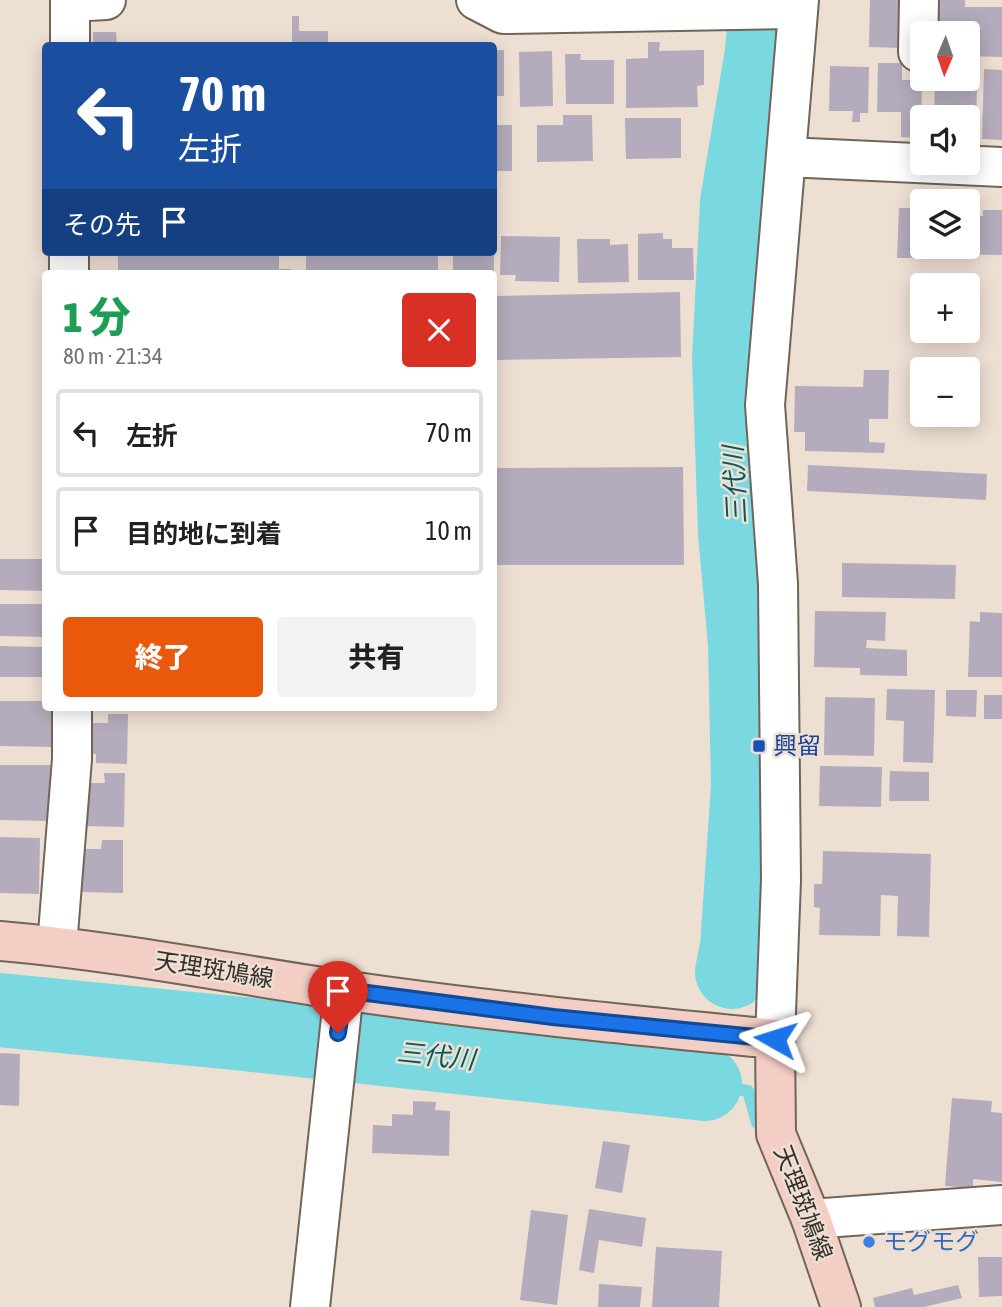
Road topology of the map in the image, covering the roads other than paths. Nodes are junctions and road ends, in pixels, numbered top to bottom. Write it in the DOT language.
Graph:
graph roads {
  1 [pos="476,0"];
  2 [pos="919,0"];
  3 [pos="82,1"];
  4 [pos="793,6"];
  5 [pos="919,21"];
  6 [pos="71,42"];
  7 [pos="786,157"];
  8 [pos="1002,167"];
  9 [pos="72,711"];
  10 [pos="0,941"];
  11 [pos="57,946"];
  12 [pos="344,990"];
  13 [pos="775,1039"];
  14 [pos="1002,1205"];
  15 [pos="811,1219"];
  16 [pos="310,1307"];
  17 [pos="841,1307"];
  1 -- 4 [label="street"];
  2 -- 5 [label="street"];
  3 -- 6 [label="street"];
  4 -- 7 [label="street"];
  7 -- 8 [label="street"];
  7 -- 13 [label="street"];
  9 -- 11 [label="street"];
  10 -- 11 [label="main road, 天理斑鳩線"];
  11 -- 12 [label="main road, 天理斑鳩線"];
  12 -- 13 [label="main road, 天理斑鳩線"];
  12 -- 16 [label="street"];
  13 -- 15 [label="main road, 天理斑鳩線"];
  14 -- 15 [label="street"];
  15 -- 17 [label="main road, 天理斑鳩線"];
}
